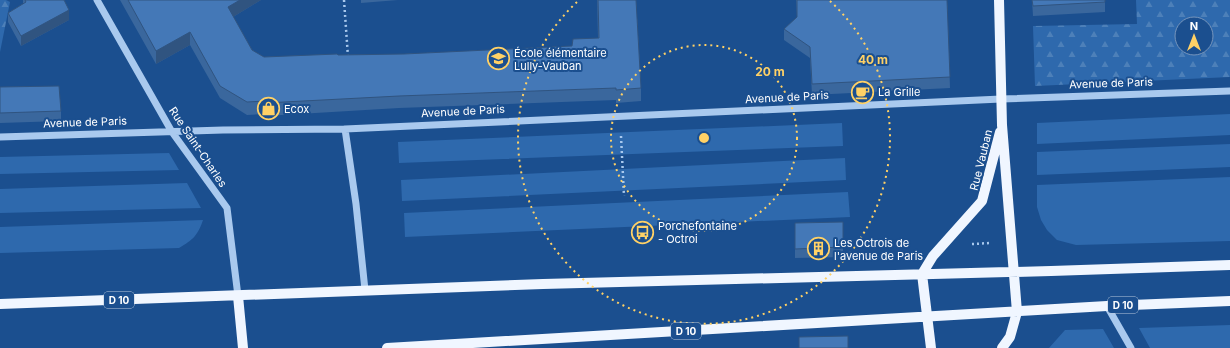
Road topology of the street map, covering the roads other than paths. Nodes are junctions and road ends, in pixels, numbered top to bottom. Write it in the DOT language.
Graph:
graph roads {
  1 [pos="97,0"];
  2 [pos="998,0"];
  3 [pos="1230,91"];
  4 [pos="1001,99"];
  5 [pos="1002,125"];
  6 [pos="345,129"];
  7 [pos="172,132"];
  8 [pos="0,137"];
  9 [pos="1230,265"];
  10 [pos="1013,272"];
  11 [pos="922,274"];
  12 [pos="365,290"];
  13 [pos="238,296"];
  14 [pos="1230,301"];
  15 [pos="0,304"];
  16 [pos="1107,306"];
  17 [pos="1016,312"];
  18 [pos="928,317"];
  19 [pos="243,348"];
  20 [pos="387,348"];
  21 [pos="931,348"];
  22 [pos="1002,348"];
  23 [pos="1131,348"];
  1 -- 7 [label="street, Rue Saint-Charles"];
  2 -- 4 [label="main road, Rue Vauban"];
  3 -- 4 [label="street, Avenue de Paris"];
  4 -- 5 [label="main road, Rue Vauban"];
  4 -- 6 [label="street, Avenue de Paris"];
  5 -- 10 [label="main road, Rue Vauban"];
  5 -- 11 [label="main road, Rue Vauban"];
  6 -- 7 [label="street, Avenue de Paris"];
  6 -- 12 [label="street"];
  7 -- 8 [label="street, Avenue de Paris"];
  7 -- 13 [label="street, Rue Saint-Charles"];
  9 -- 10 [label="main road, D 10"];
  10 -- 11 [label="main road, D 10"];
  10 -- 17 [label="main road, Rue Vauban"];
  11 -- 12 [label="main road, D 10"];
  11 -- 18 [label="main road"];
  12 -- 13 [label="main road, D 10"];
  13 -- 15 [label="main road, D 10"];
  13 -- 19 [label="main road"];
  14 -- 16 [label="main road, D 10"];
  16 -- 17 [label="main road, D 10"];
  16 -- 23 [label="street"];
  17 -- 18 [label="main road, D 10"];
  17 -- 22 [label="main road, Rue Vauban"];
  18 -- 20 [label="main road, D 10"];
  18 -- 21 [label="main road"];
}
